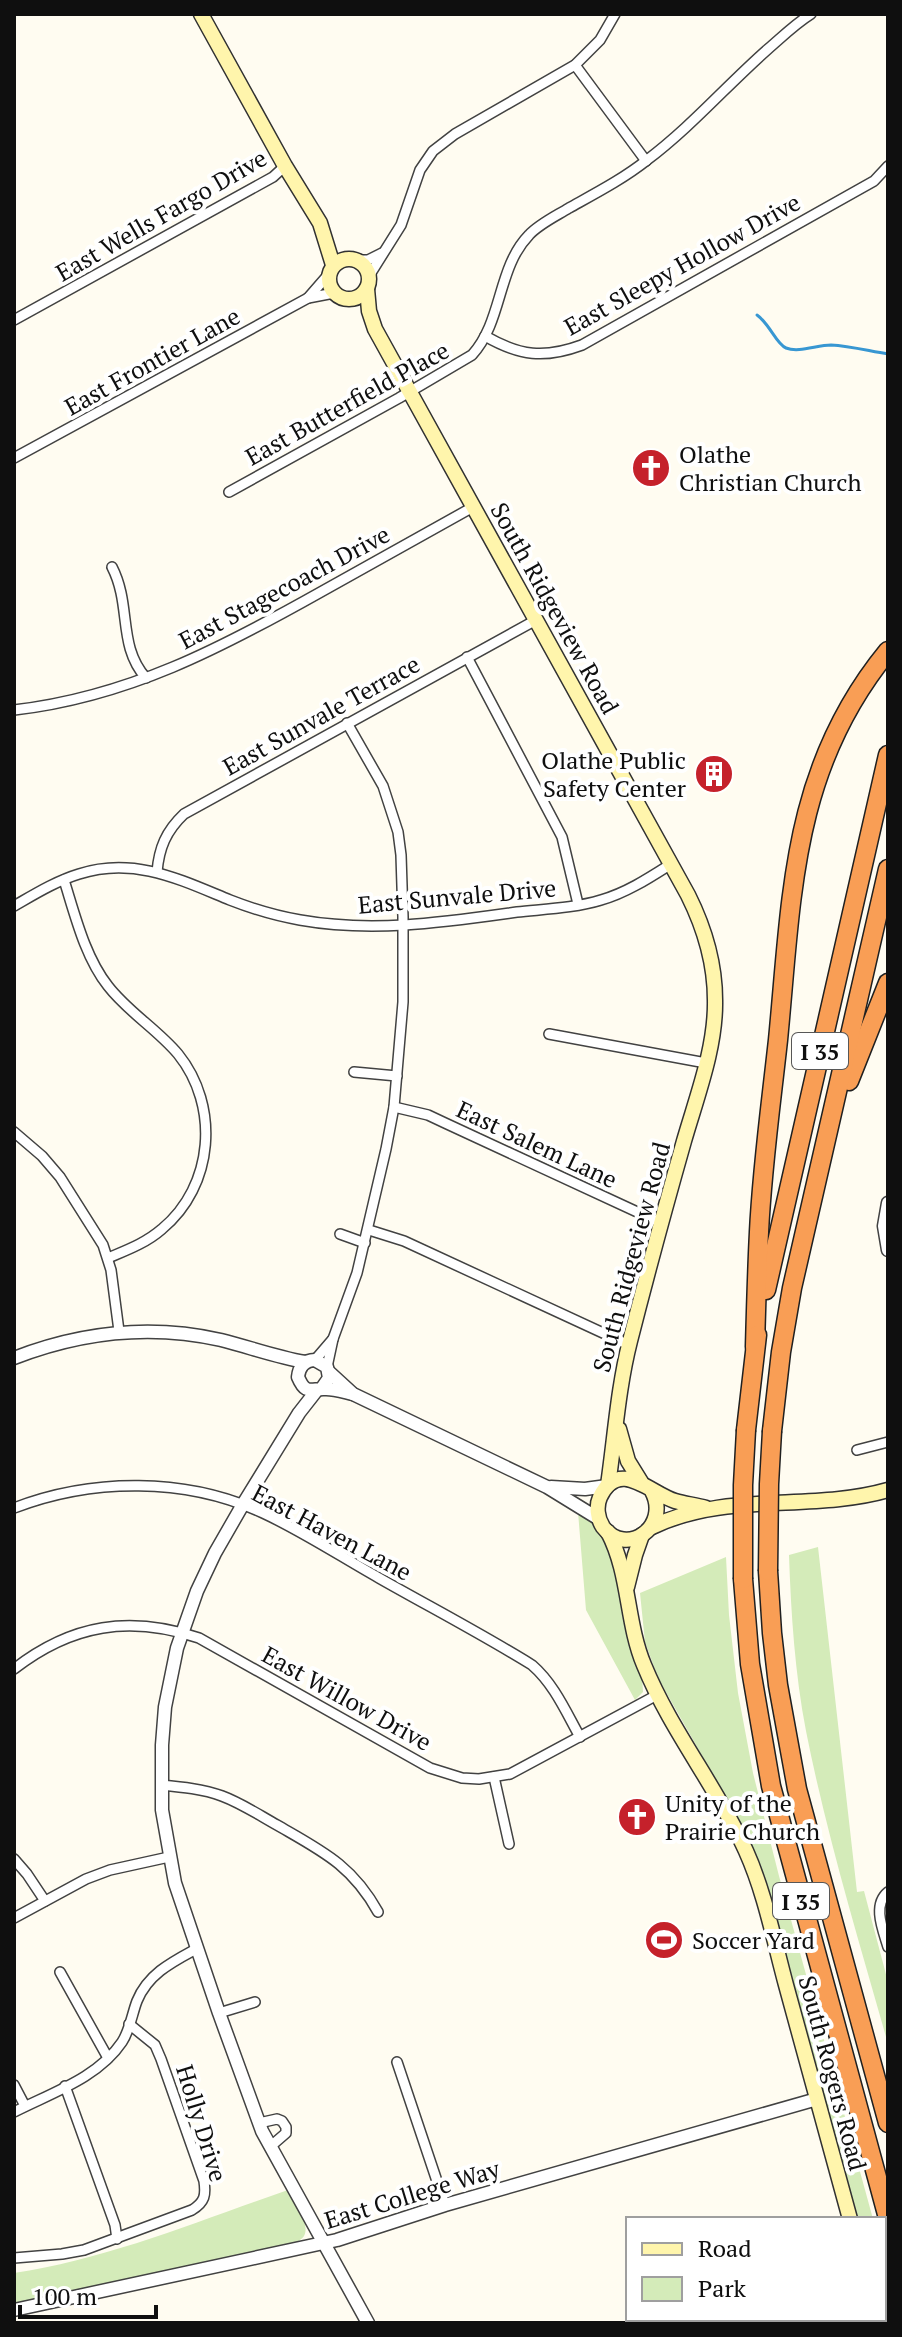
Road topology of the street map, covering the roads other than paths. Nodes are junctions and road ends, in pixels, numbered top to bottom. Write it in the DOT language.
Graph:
graph roads {
  1 [pos="201,14"];
  2 [pos="615,14"];
  3 [pos="811,14"];
  4 [pos="575,65"];
  5 [pos="646,161"];
  6 [pos="285,166"];
  7 [pos="888,166"];
  8 [pos="320,223"];
  9 [pos="382,253"];
  10 [pos="356,260"];
  11 [pos="331,270"];
  12 [pos="368,282"];
  13 [pos="340,296"];
  14 [pos="308,298"];
  15 [pos="14,320"];
  16 [pos="375,329"];
  17 [pos="485,336"];
  18 [pos="410,392"];
  19 [pos="14,458"];
  20 [pos="229,492"];
  21 [pos="473,507"];
  22 [pos="112,567"];
  23 [pos="536,620"];
  24 [pos="888,651"];
  25 [pos="467,657"];
  26 [pos="146,678"];
  27 [pos="14,710"];
  28 [pos="347,723"];
  29 [pos="888,755"];
  30 [pos="671,864"];
  31 [pos="888,869"];
  32 [pos="157,872"];
  33 [pos="64,880"];
  34 [pos="578,904"];
  35 [pos="14,906"];
  36 [pos="403,926"];
  37 [pos="888,983"];
  38 [pos="549,1034"];
  39 [pos="706,1063"];
  40 [pos="354,1072"];
  41 [pos="397,1076"];
  42 [pos="394,1107"];
  43 [pos="14,1132"];
  44 [pos="828,1132"];
  45 [pos="888,1203"];
  46 [pos="661,1223"];
  47 [pos="369,1230"];
  48 [pos="340,1234"];
  49 [pos="365,1243"];
  50 [pos="888,1250"];
  51 [pos="108,1258"];
  52 [pos="119,1331"];
  53 [pos="629,1345"];
  54 [pos="755,1347"];
  55 [pos="14,1358"];
  56 [pos="277,1358"];
  57 [pos="319,1365"];
  58 [pos="300,1381"];
  59 [pos="320,1389"];
  60 [pos="353,1394"];
  61 [pos="299,1413"];
  62 [pos="617,1421"];
  63 [pos="888,1442"];
  64 [pos="857,1450"];
  65 [pos="608,1486"];
  66 [pos="647,1486"];
  67 [pos="547,1487"];
  68 [pos="888,1490"];
  69 [pos="242,1506"];
  70 [pos="14,1508"];
  71 [pos="706,1508"];
  72 [pos="604,1525"];
  73 [pos="647,1531"];
  74 [pos="627,1587"];
  75 [pos="182,1632"];
  76 [pos="14,1669"];
  77 [pos="657,1695"];
  78 [pos="580,1737"];
  79 [pos="494,1777"];
  80 [pos="161,1785"];
  81 [pos="509,1844"];
  82 [pos="169,1857"];
  83 [pos="14,1859"];
  84 [pos="885,1894"];
  85 [pos="45,1901"];
  86 [pos="378,1912"];
  87 [pos="14,1918"];
  88 [pos="888,1947"];
  89 [pos="196,1949"];
  90 [pos="60,1972"];
  91 [pos="255,2002"];
  92 [pos="219,2013"];
  93 [pos="129,2024"];
  94 [pos="108,2058"];
  95 [pos="397,2062"];
  96 [pos="14,2085"];
  97 [pos="65,2086"];
  98 [pos="817,2099"];
  99 [pos="25,2106"];
  100 [pos="14,2112"];
  101 [pos="259,2123"];
  102 [pos="888,2123"];
  103 [pos="271,2146"];
  104 [pos="445,2205"];
  105 [pos="849,2217"];
  106 [pos="888,2218"];
  107 [pos="117,2239"];
  108 [pos="324,2243"];
  109 [pos="14,2258"];
  110 [pos="14,2310"];
  111 [pos="368,2323"];
  1 -- 6 [label="main road"];
  2 -- 4 [label="street"];
  3 -- 5 [label="street, East Butterfield Place"];
  4 -- 5 [label="street"];
  4 -- 9 [label="street"];
  5 -- 17 [label="street, East Butterfield Place"];
  6 -- 8 [label="main road"];
  6 -- 15 [label="street, East Wells Fargo Drive"];
  7 -- 17 [label="street, East Sleepy Hollow Drive"];
  8 -- 10 [label="main road"];
  8 -- 11 [label="main road"];
  9 -- 10 [label="street"];
  9 -- 12 [label="street"];
  10 -- 11 [label="main road"];
  10 -- 12 [label="main road"];
  11 -- 13 [label="main road"];
  11 -- 14 [label="street"];
  12 -- 13 [label="main road"];
  12 -- 16 [label="main road"];
  13 -- 14 [label="street"];
  13 -- 16 [label="main road"];
  14 -- 19 [label="street, East Frontier Lane"];
  16 -- 18 [label="main road, South Ridgeview Road"];
  17 -- 18 [label="street, East Butterfield Place"];
  18 -- 20 [label="street, East Butterfield Place"];
  18 -- 21 [label="main road, South Ridgeview Road"];
  21 -- 23 [label="main road, South Ridgeview Road"];
  21 -- 26 [label="street, East Stagecoach Drive"];
  22 -- 26 [label="street"];
  23 -- 25 [label="street, East Sunvale Terrace"];
  23 -- 30 [label="main road, South Ridgeview Road"];
  24 -- 54 [label="highway"];
  25 -- 28 [label="street, East Sunvale Terrace"];
  25 -- 34 [label="street"];
  26 -- 27 [label="street, East Stagecoach Drive"];
  28 -- 32 [label="street, East Sunvale Terrace"];
  28 -- 36 [label="street"];
  29 -- 54 [label="highway, I 35"];
  30 -- 34 [label="street, East Sunvale Drive"];
  30 -- 39 [label="main road, South Ridgeview Road"];
  31 -- 44 [label="highway, I 35"];
  32 -- 33 [label="street, East Sunvale Drive"];
  32 -- 36 [label="street, East Sunvale Drive"];
  33 -- 35 [label="street, East Sunvale Drive"];
  33 -- 51 [label="street"];
  34 -- 36 [label="street, East Sunvale Drive"];
  36 -- 41 [label="street"];
  37 -- 44 [label="highway"];
  38 -- 39 [label="street"];
  39 -- 46 [label="main road, South Ridgeview Road"];
  40 -- 41 [label="street"];
  41 -- 42 [label="street"];
  42 -- 46 [label="street, East Salem Lane"];
  42 -- 47 [label="street"];
  43 -- 51 [label="street"];
  44 -- 102 [label="highway, I 35, bridge"];
  45 -- 50 [label="street"];
  46 -- 53 [label="main road, South Ridgeview Road"];
  47 -- 49 [label="street"];
  47 -- 53 [label="street"];
  48 -- 49 [label="street"];
  49 -- 57 [label="street"];
  51 -- 52 [label="street"];
  52 -- 55 [label="street"];
  52 -- 56 [label="street"];
  53 -- 62 [label="main road, South Ridgeview Road"];
  54 -- 106 [label="highway, I 35, bridge"];
  56 -- 57 [label="street"];
  56 -- 58 [label="street"];
  57 -- 58 [label="street"];
  57 -- 59 [label="street"];
  57 -- 60 [label="street"];
  58 -- 59 [label="street"];
  58 -- 61 [label="street"];
  59 -- 60 [label="street"];
  59 -- 61 [label="street"];
  60 -- 67 [label="street"];
  61 -- 69 [label="street"];
  62 -- 65 [label="main road, South Ridgeview Road"];
  62 -- 66 [label="main road, South Ridgeview Road"];
  63 -- 64 [label="street"];
  65 -- 66 [label="main road"];
  65 -- 67 [label="street"];
  65 -- 72 [label="main road"];
  66 -- 71 [label="main road"];
  66 -- 73 [label="main road"];
  67 -- 72 [label="street"];
  68 -- 71 [label="main road"];
  69 -- 70 [label="street, East Haven Lane"];
  69 -- 75 [label="street"];
  69 -- 78 [label="street, East Haven Lane"];
  71 -- 73 [label="main road"];
  72 -- 73 [label="main road"];
  72 -- 74 [label="main road"];
  73 -- 74 [label="main road"];
  74 -- 77 [label="main road, South Rogers Road"];
  75 -- 76 [label="street, East Willow Drive"];
  75 -- 79 [label="street, East Willow Drive"];
  75 -- 80 [label="street"];
  77 -- 78 [label="street, East Willow Drive"];
  77 -- 98 [label="main road, South Rogers Road"];
  78 -- 79 [label="street, East Willow Drive"];
  79 -- 81 [label="street"];
  80 -- 82 [label="street"];
  80 -- 86 [label="street"];
  82 -- 85 [label="street"];
  82 -- 89 [label="street"];
  83 -- 85 [label="street"];
  84 -- 88 [label="street"];
  85 -- 87 [label="street"];
  89 -- 92 [label="street"];
  89 -- 93 [label="street"];
  90 -- 94 [label="street"];
  91 -- 92 [label="street"];
  92 -- 101 [label="street"];
  93 -- 94 [label="street"];
  93 -- 107 [label="street, Holly Drive"];
  94 -- 97 [label="street"];
  95 -- 104 [label="street"];
  96 -- 99 [label="street"];
  97 -- 99 [label="street"];
  97 -- 107 [label="street"];
  98 -- 104 [label="street, East College Way"];
  98 -- 105 [label="main road, South Rogers Road"];
  99 -- 100 [label="street"];
  101 -- 103 [label="street"];
  101 -- 103 [label="street"];
  103 -- 108 [label="street"];
  104 -- 108 [label="street, East College Way"];
  107 -- 109 [label="street, Holly Drive"];
  108 -- 110 [label="street, East College Way"];
  108 -- 111 [label="street"];
}
